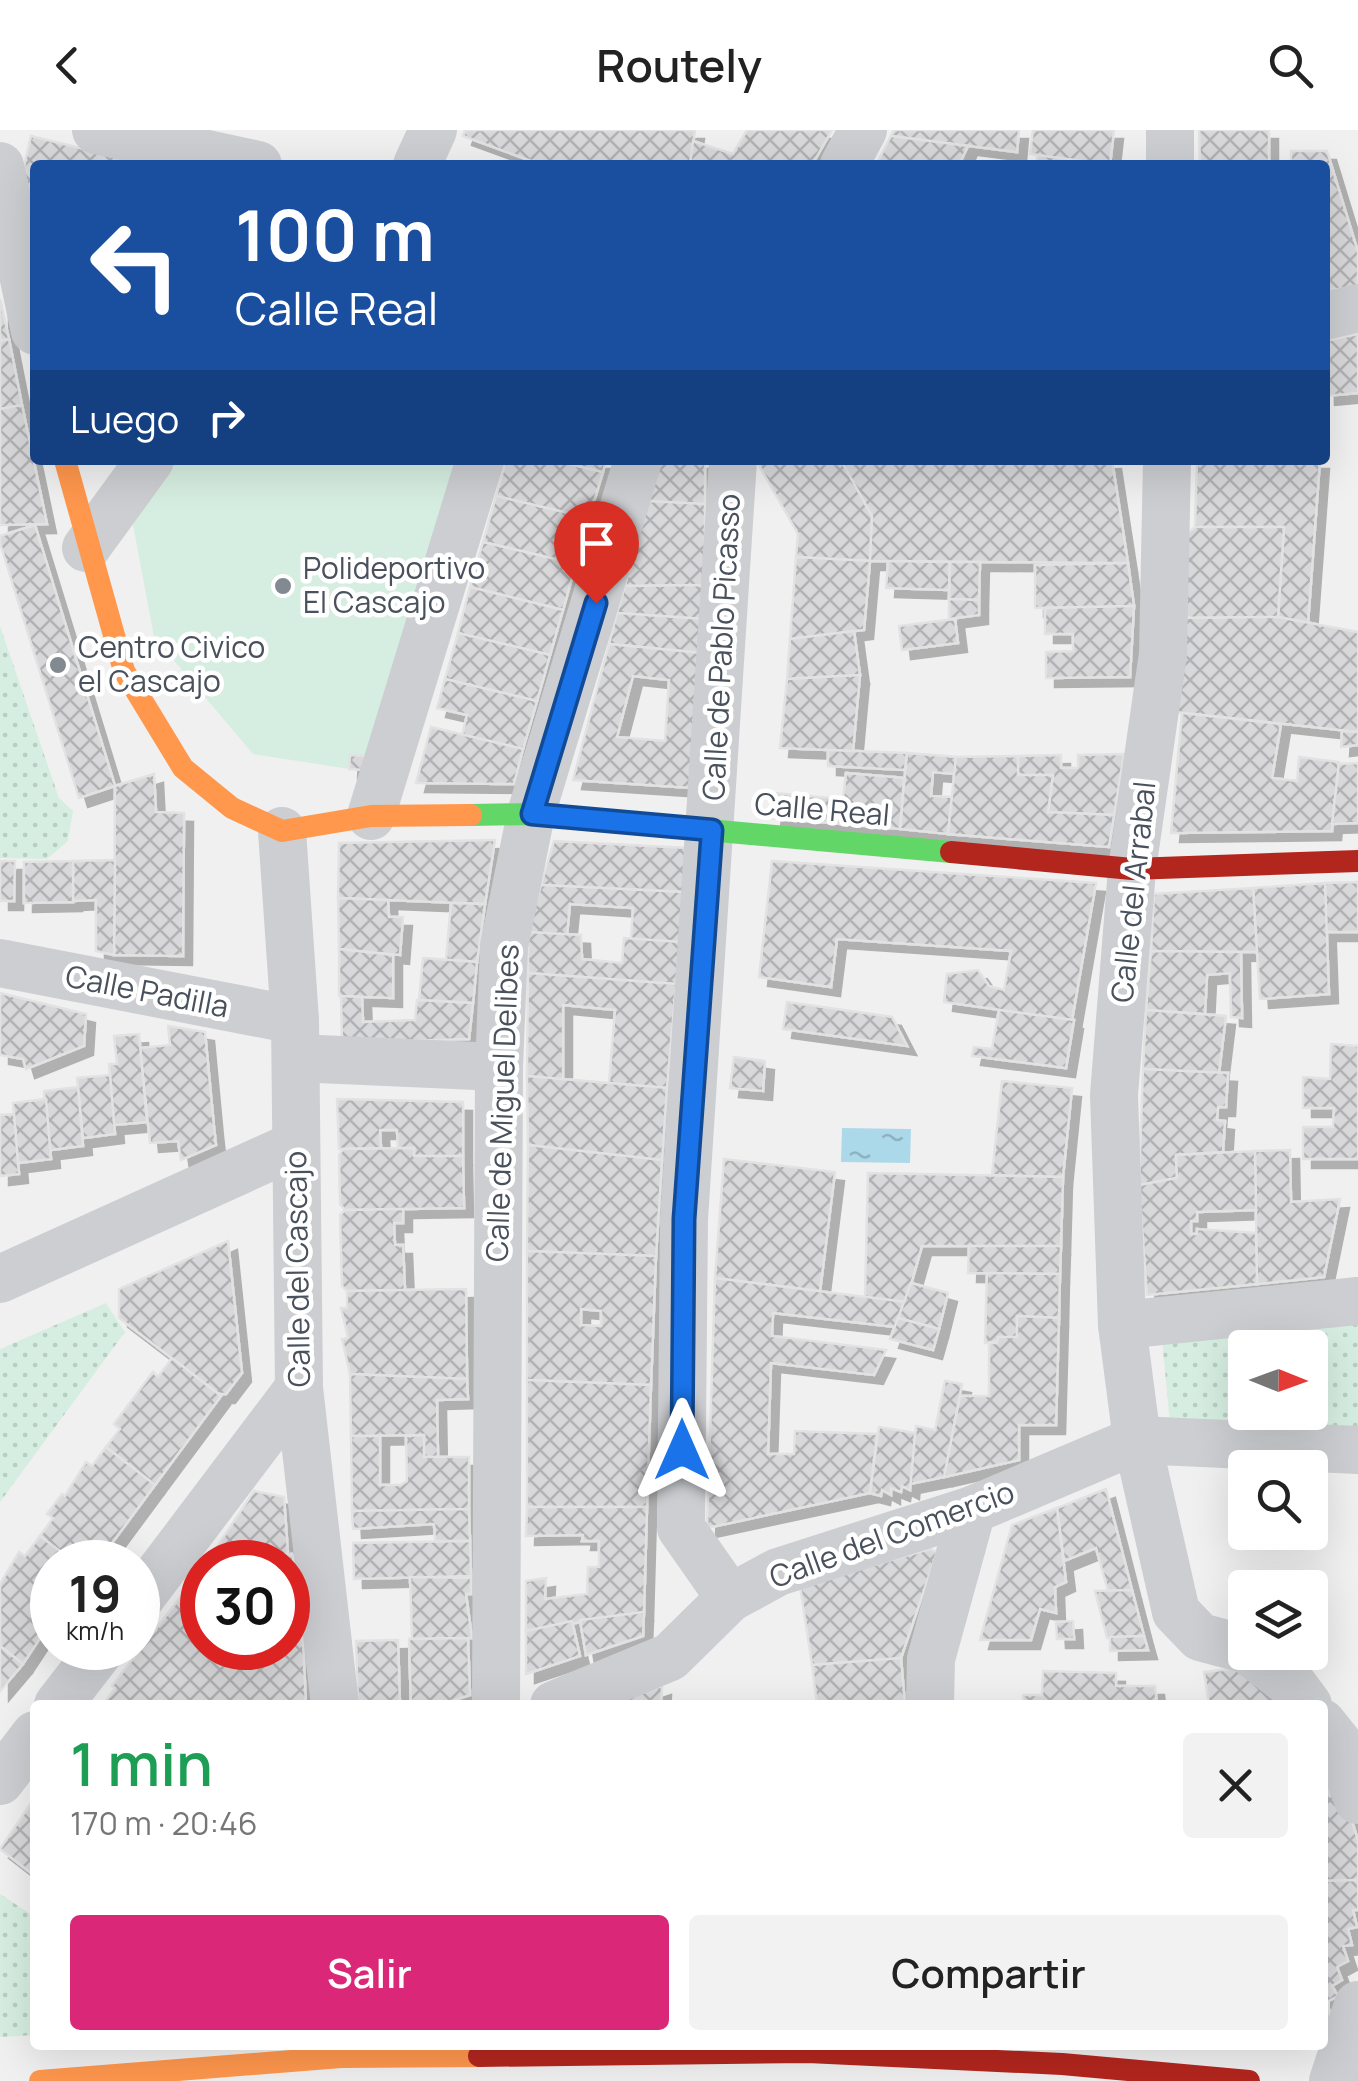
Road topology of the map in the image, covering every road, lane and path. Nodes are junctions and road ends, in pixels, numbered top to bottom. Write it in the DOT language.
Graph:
graph roads {
  1 [pos="96,130"];
  2 [pos="433,130"];
  3 [pos="863,130"];
  4 [pos="1170,130"];
  5 [pos="251,153"];
  6 [pos="418,160"];
  7 [pos="847,160"];
  8 [pos="1170,160"];
  9 [pos="0,166"];
  10 [pos="30,308"];
  11 [pos="1358,308"];
  12 [pos="1330,315"];
  13 [pos="66,465"];
  14 [pos="146,465"];
  15 [pos="478,465"];
  16 [pos="637,465"];
  17 [pos="733,465"];
  18 [pos="1167,465"];
  19 [pos="86,548"];
  20 [pos="532,814"];
  21 [pos="371,816"];
  22 [pos="712,830"];
  23 [pos="282,831"];
  24 [pos="1358,862"];
  25 [pos="1132,869"];
  26 [pos="0,963"];
  27 [pos="295,1039"];
  28 [pos="498,1067"];
  29 [pos="296,1145"];
  30 [pos="0,1279"];
  31 [pos="1358,1301"];
  32 [pos="1122,1325"];
  33 [pos="299,1388"];
  34 [pos="1137,1440"];
  35 [pos="1358,1450"];
  36 [pos="972,1510"];
  37 [pos="160,1572"];
  38 [pos="730,1598"];
  39 [pos="1228,1645"];
  40 [pos="85,1670"];
  41 [pos="1273,1670"];
  42 [pos="62,1700"];
  43 [pos="334,1700"];
  44 [pos="496,1700"];
  45 [pos="566,1700"];
  46 [pos="930,1700"];
  47 [pos="1304,1700"];
  48 [pos="1328,1732"];
  49 [pos="30,1741"];
  50 [pos="0,1780"];
  51 [pos="1358,1800"];
  52 [pos="1358,2005"];
  53 [pos="760,2050"];
  54 [pos="835,2050"];
  55 [pos="496,2061"];
  56 [pos="999,2062"];
  57 [pos="40,2081"];
  58 [pos="1249,2081"];
  59 [pos="1333,2081"];
  1 -- 5 [label="street"];
  2 -- 6 [label="street"];
  3 -- 7 [label="street"];
  4 -- 8 [label="street"];
  9 -- 10 [label="street"];
  11 -- 12 [label="street"];
  13 -- 19 [label="street"];
  14 -- 19 [label="street"];
  15 -- 21 [label="street"];
  16 -- 20 [label="street, Calle de Miguel Delibes"];
  17 -- 22 [label="street, Calle de Pablo Picasso"];
  18 -- 25 [label="street, Calle del Arrabal"];
  19 -- 23 [label="street"];
  20 -- 21 [label="street, Calle Real"];
  20 -- 22 [label="street, Calle Real"];
  20 -- 28 [label="street, Calle de Miguel Delibes"];
  21 -- 23 [label="street, Calle Real"];
  22 -- 25 [label="street, Calle Real"];
  22 -- 38 [label="street, Calle de Pablo Picasso"];
  23 -- 27 [label="street, Calle del Cascajo"];
  24 -- 25 [label="street, Calle Real"];
  25 -- 32 [label="street, Calle del Arrabal"];
  26 -- 27 [label="street, Calle Padilla"];
  27 -- 28 [label="street, Calle Padilla"];
  27 -- 29 [label="street, Calle del Cascajo"];
  28 -- 44 [label="street, Calle de Miguel Delibes"];
  29 -- 30 [label="street"];
  29 -- 33 [label="street, Calle del Cascajo"];
  31 -- 32 [label="street"];
  32 -- 34 [label="street, Calle del Arrabal"];
  33 -- 37 [label="street"];
  33 -- 43 [label="street, Calle del Cascajo"];
  34 -- 35 [label="street"];
  34 -- 36 [label="street, Calle del Comercio"];
  34 -- 39 [label="street, Calle del Arrabal"];
  36 -- 38 [label="street, Calle del Comercio"];
  36 -- 46 [label="street"];
  38 -- 45 [label="street, Calle del Comercio"];
  40 -- 42 [label="street"];
  41 -- 47 [label="street"];
  48 -- 51 [label="street"];
  49 -- 50 [label="street"];
  52 -- 59 [label="street"];
  53 -- 55 [label="street"];
  54 -- 56 [label="street"];
  55 -- 57 [label="street"];
  56 -- 58 [label="street"];
}
